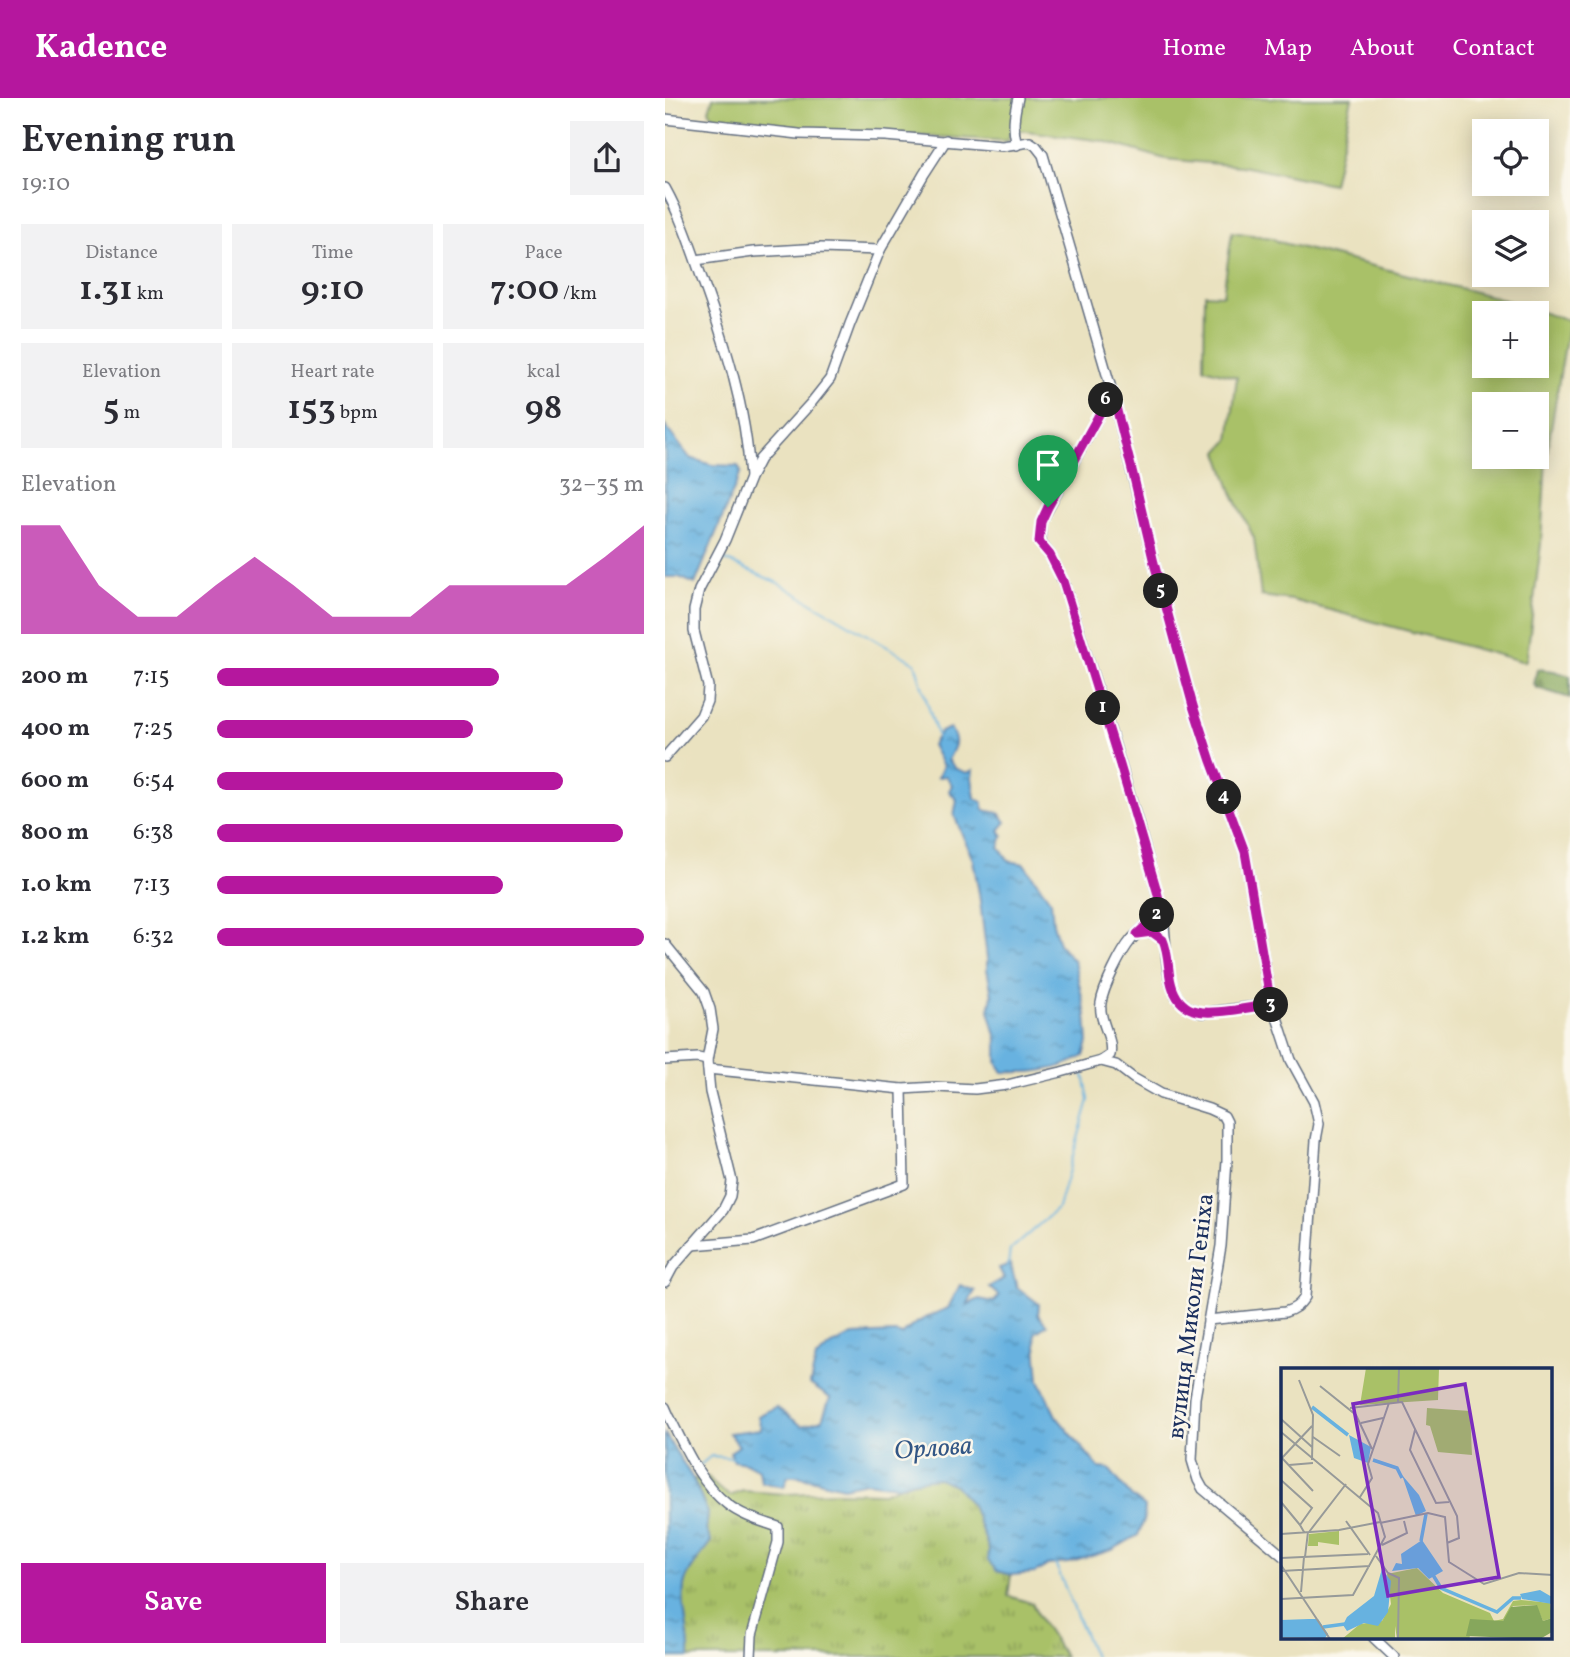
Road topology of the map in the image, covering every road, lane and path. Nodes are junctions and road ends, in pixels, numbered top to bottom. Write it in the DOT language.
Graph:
graph roads {
  1 [pos="1018,98"];
  2 [pos="665,119"];
  3 [pos="946,140"];
  4 [pos="1017,145"];
  5 [pos="665,188"];
  6 [pos="880,250"];
  7 [pos="696,260"];
  8 [pos="1112,391"];
  9 [pos="750,478"];
  10 [pos="665,757"];
  11 [pos="1161,908"];
  12 [pos="1137,934"];
  13 [pos="665,944"];
  14 [pos="1165,944"];
  15 [pos="1273,1004"];
  16 [pos="665,1060"];
  17 [pos="1101,1062"];
  18 [pos="707,1064"];
  19 [pos="901,1089"];
  20 [pos="692,1245"];
  21 [pos="665,1282"];
  22 [pos="1207,1320"];
  23 [pos="665,1407"];
  24 [pos="1281,1554"];
  25 [pos="1376,1640"];
  26 [pos="751,1657"];
  27 [pos="1394,1657"];
  1 -- 4 [label="street"];
  2 -- 3 [label="street"];
  3 -- 4 [label="street"];
  3 -- 6 [label="street"];
  4 -- 8 [label="street"];
  5 -- 7 [label="street"];
  6 -- 7 [label="street"];
  6 -- 9 [label="street"];
  7 -- 9 [label="street"];
  8 -- 11 [label="street"];
  8 -- 15 [label="street"];
  9 -- 10 [label="street"];
  11 -- 12 [label="street"];
  11 -- 14 [label="street"];
  12 -- 14 [label="street"];
  12 -- 17 [label="street"];
  13 -- 18 [label="street"];
  14 -- 15 [label="street"];
  15 -- 22 [label="street"];
  16 -- 18 [label="street"];
  17 -- 19 [label="street"];
  17 -- 22 [label="street, вулиця Миколи Геніха"];
  18 -- 19 [label="street"];
  18 -- 20 [label="street"];
  19 -- 20 [label="street"];
  20 -- 21 [label="street"];
  22 -- 24 [label="street, вулиця Миколи Геніха"];
  23 -- 26 [label="street"];
  25 -- 27 [label="street"];
}
